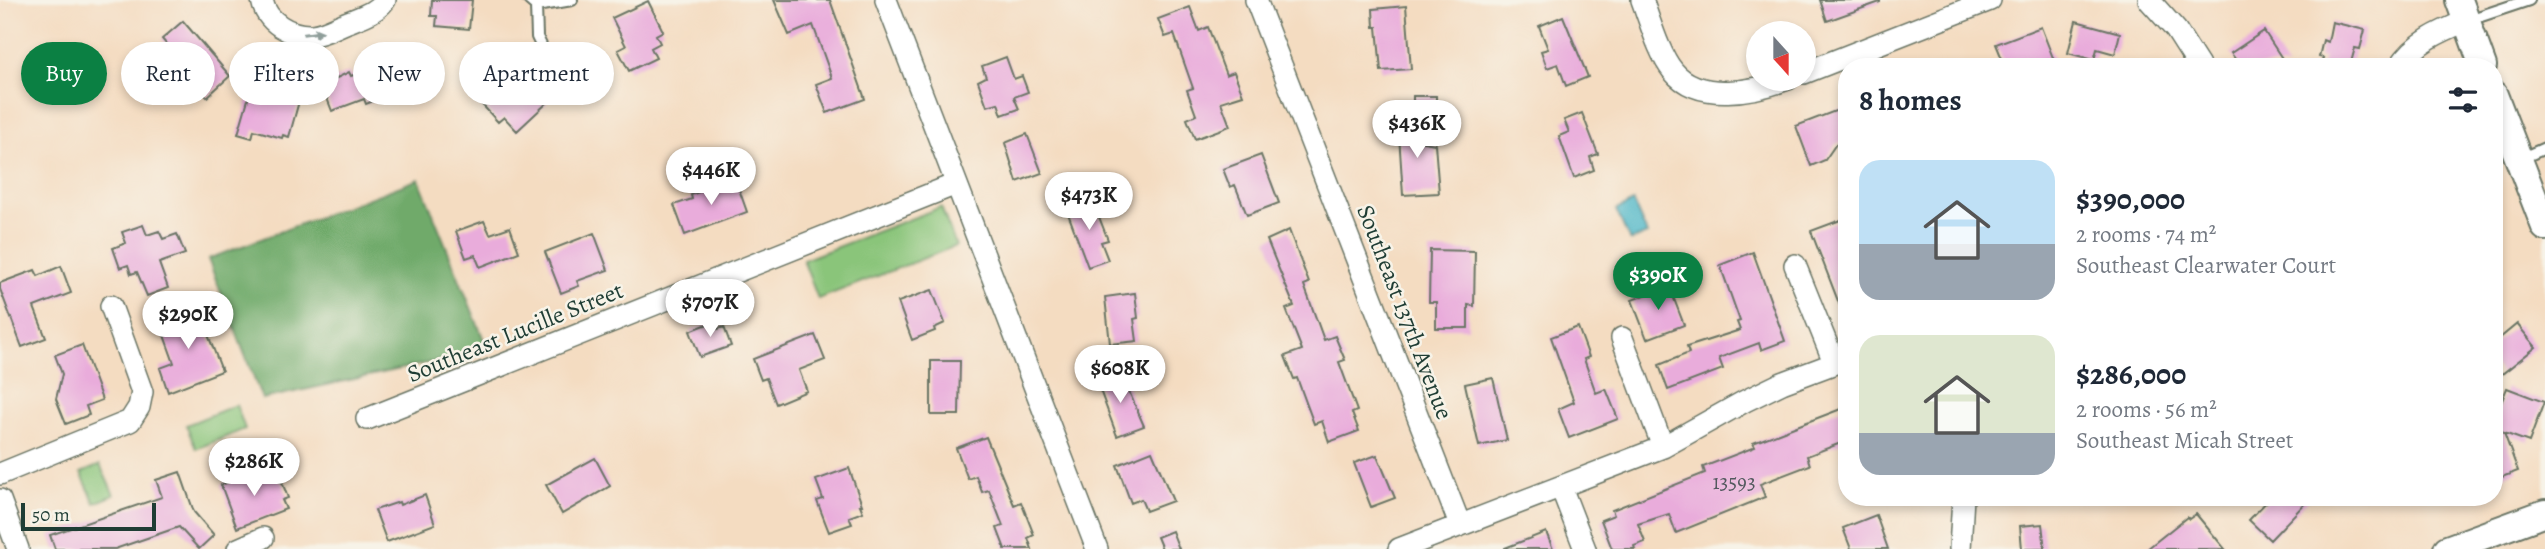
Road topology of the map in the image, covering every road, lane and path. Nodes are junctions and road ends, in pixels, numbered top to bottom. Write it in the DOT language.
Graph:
graph roads {
  1 [pos="262,0"];
  2 [pos="385,0"];
  3 [pos="572,0"];
  4 [pos="886,0"];
  5 [pos="1642,0"];
  6 [pos="1990,0"];
  7 [pos="2149,0"];
  8 [pos="2529,0"];
  9 [pos="1259,1"];
  10 [pos="532,3"];
  11 [pos="2462,11"];
  12 [pos="539,42"];
  13 [pos="1840,58"];
  14 [pos="2194,58"];
  15 [pos="2406,58"];
  16 [pos="2480,58"];
  17 [pos="1838,59"];
  18 [pos="1816,67"];
  19 [pos="1746,91"];
  20 [pos="2503,119"];
  21 [pos="2545,148"];
  22 [pos="2518,160"];
  23 [pos="956,184"];
  24 [pos="2545,227"];
  25 [pos="1795,265"];
  26 [pos="111,306"];
  27 [pos="1622,338"];
  28 [pos="1838,356"];
  29 [pos="1838,361"];
  30 [pos="367,419"];
  31 [pos="1663,447"];
  32 [pos="0,474"];
  33 [pos="1561,487"];
  34 [pos="0,500"];
  35 [pos="1962,506"];
  36 [pos="2545,513"];
  37 [pos="1460,526"];
  38 [pos="263,538"];
  39 [pos="18,549"];
  40 [pos="238,549"];
  41 [pos="1097,549"];
  42 [pos="1399,549"];
  43 [pos="1585,549"];
  44 [pos="1960,549"];
  45 [pos="2447,549"];
  1 -- 2 [label="street, one-way"];
  3 -- 10 [label="lane"];
  4 -- 23 [label="street"];
  5 -- 19 [label="street"];
  6 -- 13 [label="street"];
  7 -- 14 [label="street"];
  8 -- 11 [label="lane"];
  9 -- 37 [label="street, Southeast 137th Avenue"];
  10 -- 12 [label="lane"];
  11 -- 15 [label="street"];
  11 -- 16 [label="street"];
  17 -- 18 [label="street"];
  20 -- 22 [label="street"];
  21 -- 22 [label="lane"];
  22 -- 24 [label="street"];
  23 -- 30 [label="street, Southeast Lucille Street"];
  23 -- 41 [label="street"];
  25 -- 28 [label="street"];
  26 -- 32 [label="street"];
  27 -- 31 [label="street"];
  29 -- 31 [label="street"];
  31 -- 33 [label="street"];
  33 -- 37 [label="street"];
  33 -- 43 [label="street"];
  34 -- 39 [label="street"];
  35 -- 44 [label="street"];
  36 -- 45 [label="street"];
  37 -- 42 [label="street"];
  38 -- 40 [label="street"];
}
